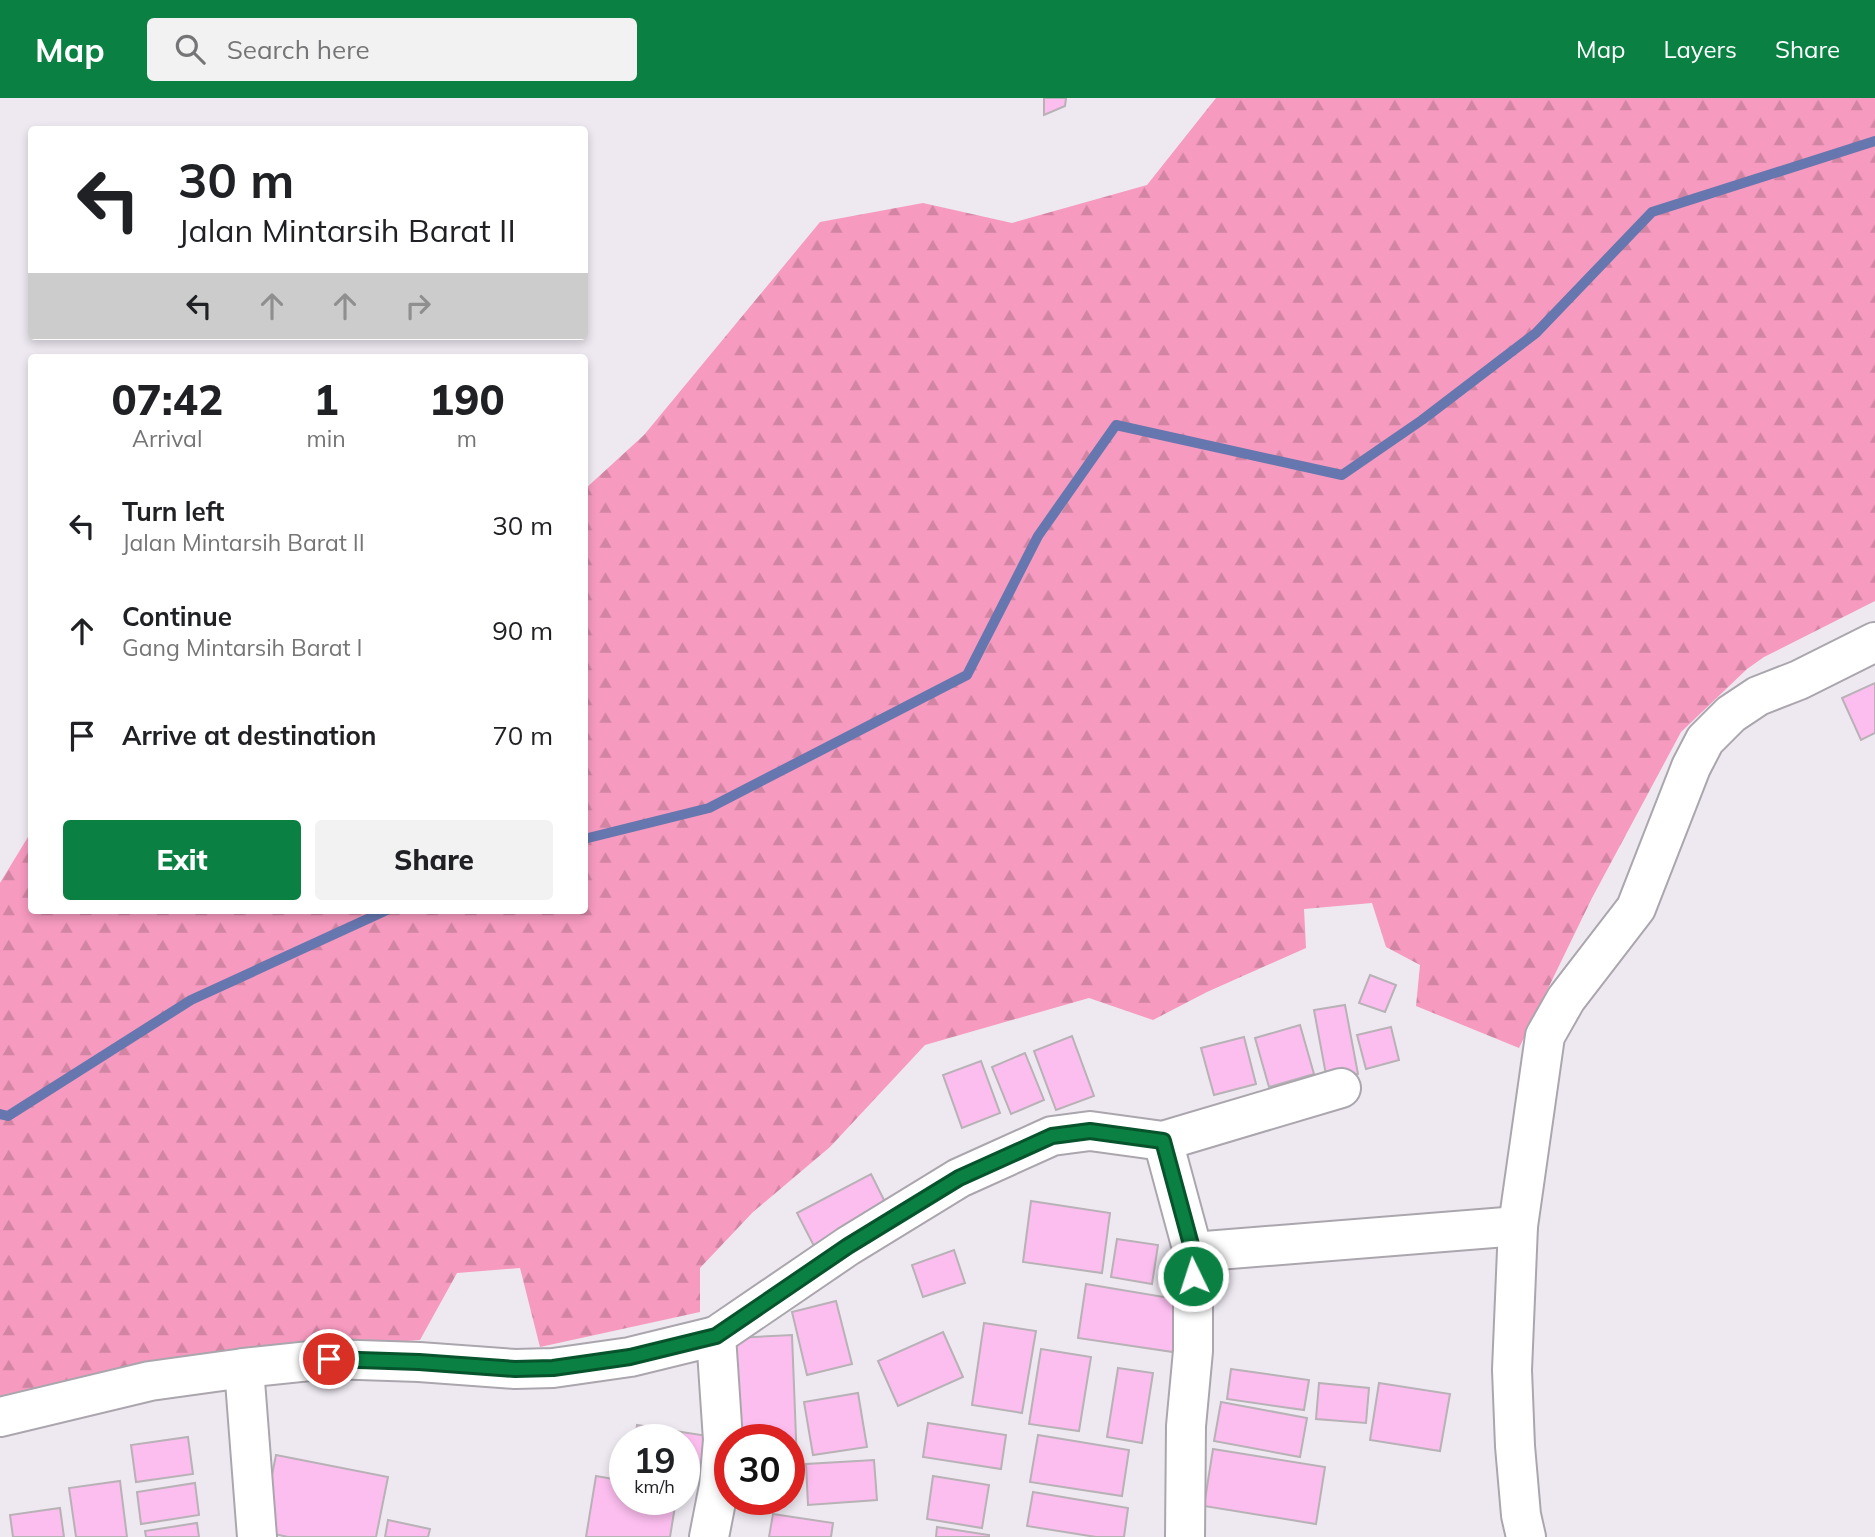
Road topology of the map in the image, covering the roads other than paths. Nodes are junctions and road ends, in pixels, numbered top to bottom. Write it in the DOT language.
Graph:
graph roads {
  1 [pos="1875,642"];
  2 [pos="1341,1088"];
  3 [pos="1163,1141"];
  4 [pos="1518,1226"];
  5 [pos="1193,1252"];
  6 [pos="716,1336"];
  7 [pos="244,1368"];
  8 [pos="0,1417"];
  9 [pos="257,1537"];
  10 [pos="709,1537"];
  11 [pos="1185,1537"];
  12 [pos="1525,1537"];
  1 -- 4 [label="street"];
  2 -- 3 [label="street"];
  3 -- 5 [label="street"];
  3 -- 6 [label="street"];
  4 -- 5 [label="street"];
  4 -- 12 [label="street"];
  5 -- 11 [label="street"];
  6 -- 7 [label="street"];
  6 -- 10 [label="street"];
  7 -- 8 [label="street"];
  7 -- 9 [label="street"];
}
